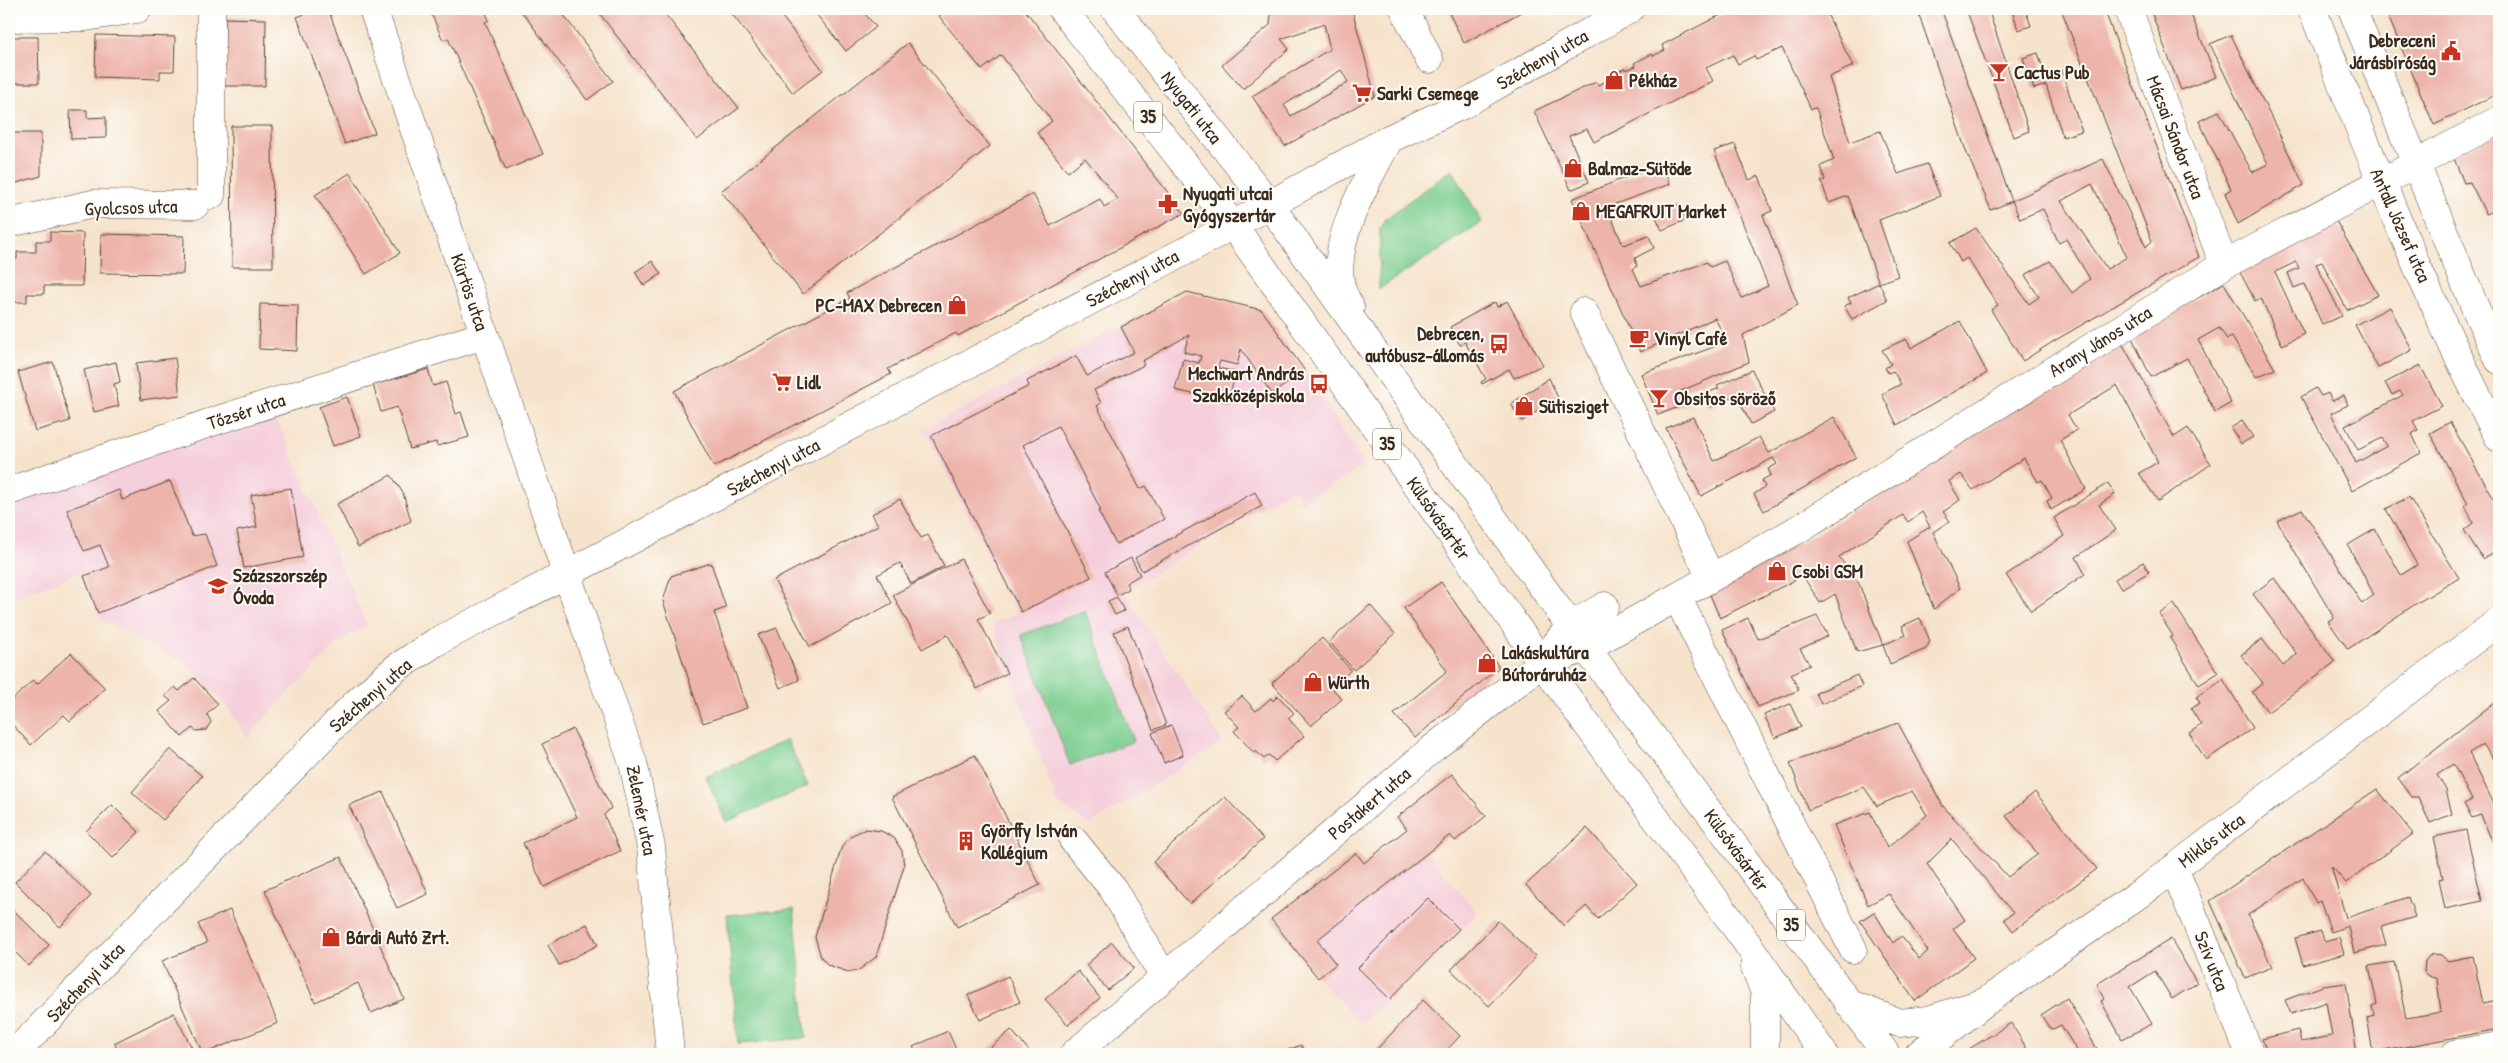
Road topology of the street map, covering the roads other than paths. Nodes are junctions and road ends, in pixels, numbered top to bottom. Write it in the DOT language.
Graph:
graph roads {
  1 [pos="137,9"];
  2 [pos="212,9"];
  3 [pos="373,9"];
  4 [pos="1062,9"];
  5 [pos="1115,9"];
  6 [pos="1404,9"];
  7 [pos="1630,9"];
  8 [pos="2128,9"];
  9 [pos="2312,9"];
  10 [pos="2352,9"];
  11 [pos="9,18"];
  12 [pos="1429,59"];
  13 [pos="2499,120"];
  14 [pos="1389,139"];
  15 [pos="2416,163"];
  16 [pos="2381,182"];
  17 [pos="1269,204"];
  18 [pos="9,223"];
  19 [pos="1233,225"];
  20 [pos="2224,264"];
  21 [pos="1584,312"];
  22 [pos="1360,332"];
  23 [pos="484,335"];
  24 [pos="2499,360"];
  25 [pos="2499,438"];
  26 [pos="9,491"];
  27 [pos="567,576"];
  28 [pos="1711,578"];
  29 [pos="1677,597"];
  30 [pos="1605,606"];
  31 [pos="2499,621"];
  32 [pos="1570,626"];
  33 [pos="1586,648"];
  34 [pos="1542,664"];
  35 [pos="1073,840"];
  36 [pos="2174,868"];
  37 [pos="1742,936"];
  38 [pos="1853,949"];
  39 [pos="1164,977"];
  40 [pos="1847,1002"];
  41 [pos="1985,1002"];
  42 [pos="2499,1046"];
  43 [pos="14,1054"];
  44 [pos="670,1054"];
  45 [pos="1074,1054"];
  46 [pos="1765,1054"];
  47 [pos="1824,1054"];
  48 [pos="1886,1054"];
  49 [pos="1919,1054"];
  50 [pos="2250,1054"];
  51 [pos="2454,1054"];
  1 -- 11 [label="street"];
  2 -- 18 [label="street, Gyolcsos utca"];
  3 -- 23 [label="street, Kürtös utca"];
  4 -- 19 [label="street, 35"];
  5 -- 17 [label="street, Nyugati utca / 35"];
  6 -- 12 [label="street"];
  7 -- 14 [label="street, Széchenyi utca"];
  8 -- 20 [label="street, Mácsai Sándor utca"];
  9 -- 16 [label="street, Antall József utca"];
  10 -- 15 [label="street, Antall József utca"];
  13 -- 15 [label="street, Arany János utca"];
  14 -- 17 [label="street, Széchenyi utca"];
  14 -- 22 [label="street"];
  15 -- 16 [label="street, Arany János utca"];
  15 -- 24 [label="street, Antall József utca"];
  16 -- 20 [label="street, Arany János utca"];
  16 -- 25 [label="street, Antall József utca"];
  17 -- 19 [label="street, Széchenyi utca"];
  17 -- 22 [label="street, Külsővásártér / 35"];
  19 -- 27 [label="street, Széchenyi utca"];
  19 -- 34 [label="street, Külsővásártér / 35"];
  20 -- 28 [label="street, Arany János utca"];
  21 -- 28 [label="street"];
  22 -- 32 [label="street, Külsővásártér / 35"];
  23 -- 26 [label="street, Tőzsér utca"];
  23 -- 27 [label="street, Kürtös utca"];
  27 -- 43 [label="street, Széchenyi utca"];
  27 -- 44 [label="street, Zelemér utca"];
  28 -- 29 [label="street"];
  29 -- 33 [label="street"];
  29 -- 38 [label="street"];
  30 -- 32 [label="street"];
  31 -- 36 [label="street, Miklós utca"];
  32 -- 33 [label="street, Külsővásártér / 35"];
  32 -- 34 [label="street"];
  33 -- 34 [label="street, Postakert utca"];
  33 -- 40 [label="street, Külsővásártér / 35"];
  34 -- 37 [label="street, Külsővásártér / 35"];
  34 -- 39 [label="street, Postakert utca"];
  35 -- 39 [label="street"];
  36 -- 41 [label="street, Miklós utca"];
  36 -- 50 [label="street, Szív utca"];
  37 -- 46 [label="street"];
  37 -- 47 [label="street, Külsővásártér / 35"];
  39 -- 45 [label="street, Postakert utca"];
  40 -- 41 [label="street"];
  40 -- 48 [label="street, Külsővásártér / 35"];
  41 -- 49 [label="street, Miklós utca"];
  42 -- 51 [label="street"];
}
